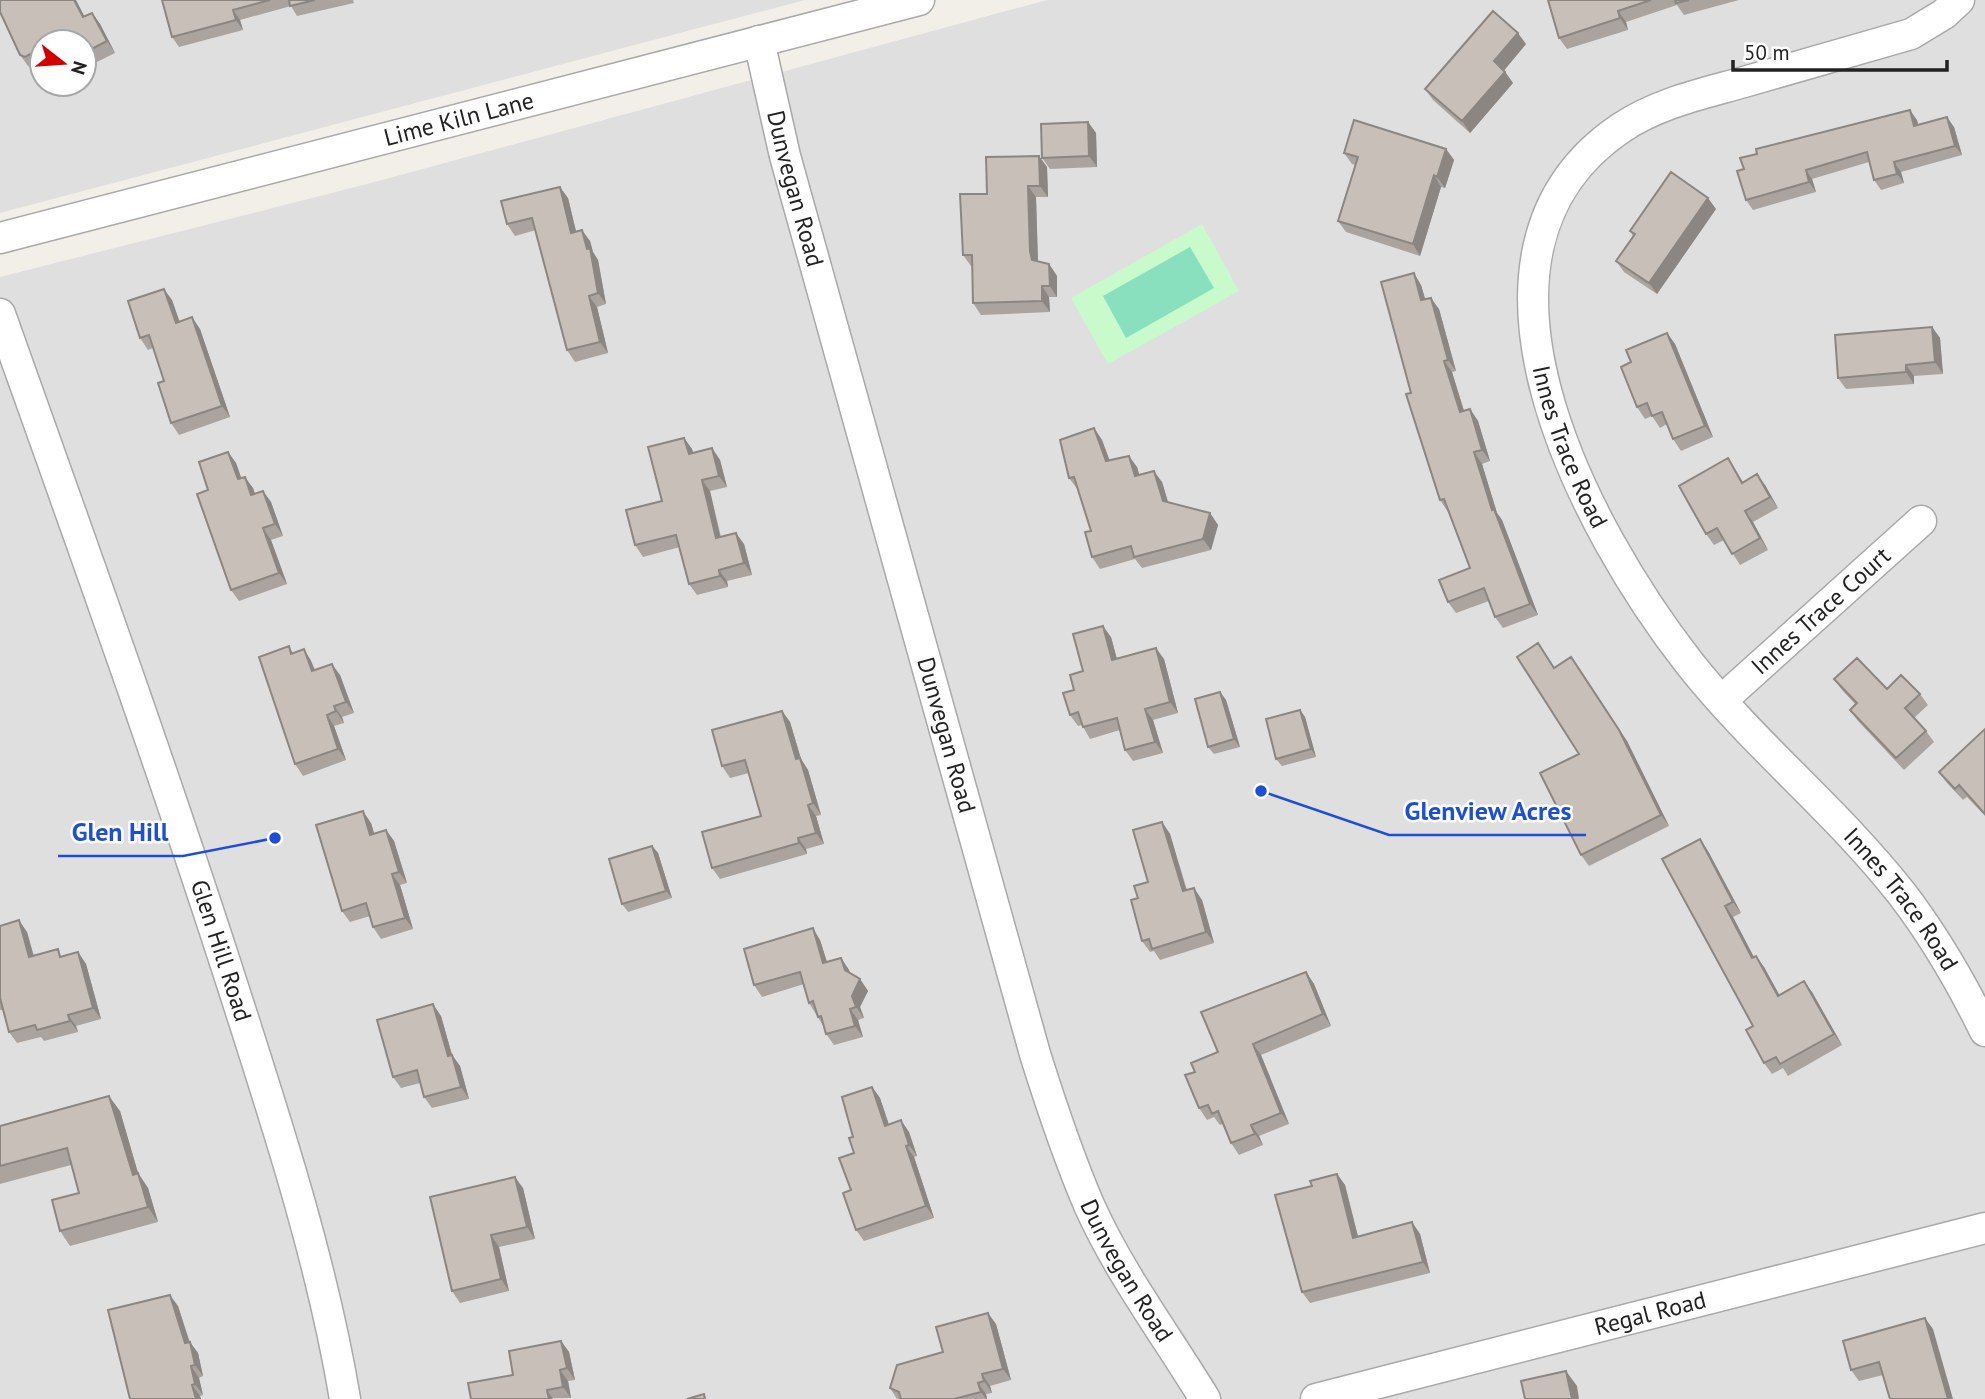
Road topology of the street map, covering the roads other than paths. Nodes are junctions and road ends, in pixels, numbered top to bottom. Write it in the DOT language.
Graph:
graph roads {
  1 [pos="919,0"];
  2 [pos="1959,0"];
  3 [pos="759,41"];
  4 [pos="0,238"];
  5 [pos="0,314"];
  6 [pos="1921,522"];
  7 [pos="1722,700"];
  8 [pos="1985,1031"];
  9 [pos="1985,1228"];
  10 [pos="345,1399"];
  11 [pos="1205,1399"];
  12 [pos="1316,1399"];
  1 -- 3 [label="street, Lime Kiln Lane"];
  2 -- 7 [label="street, Innes Trace Road"];
  3 -- 4 [label="street, Lime Kiln Lane"];
  3 -- 11 [label="street, Dunvegan Road"];
  5 -- 10 [label="street, Glen Hill Road"];
  6 -- 7 [label="street, Innes Trace Court"];
  7 -- 8 [label="street, Innes Trace Road"];
  9 -- 12 [label="street, Regal Road"];
}
